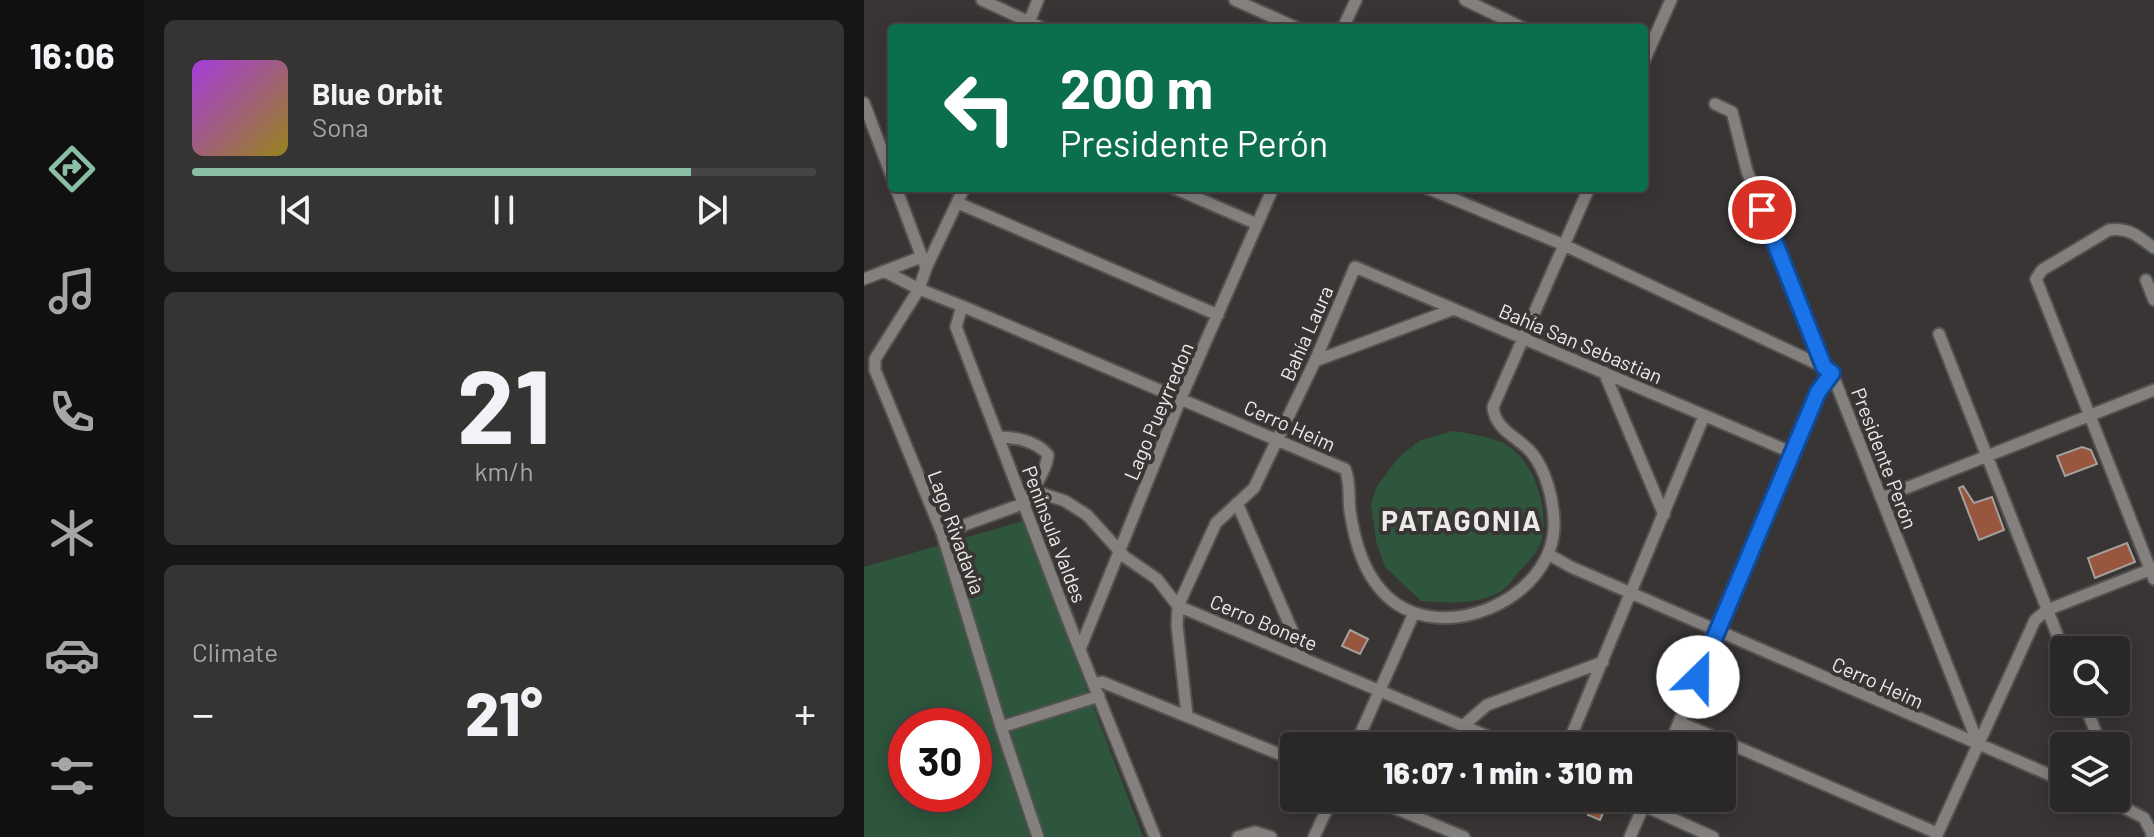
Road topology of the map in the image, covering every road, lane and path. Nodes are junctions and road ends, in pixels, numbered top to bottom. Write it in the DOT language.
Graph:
graph roads {
  1 [pos="982,0"];
  2 [pos="1038,0"];
  3 [pos="1235,0"];
  4 [pos="1356,0"];
  5 [pos="1465,0"];
  6 [pos="1671,0"];
  7 [pos="1026,24"];
  8 [pos="1028,24"];
  9 [pos="1288,24"];
  10 [pos="1345,24"];
  11 [pos="1515,24"];
  12 [pos="1648,52"];
  13 [pos="864,103"];
  14 [pos="1715,104"];
  15 [pos="870,136"];
  16 [pos="888,170"];
  17 [pos="897,192"];
  18 [pos="962,192"];
  19 [pos="1183,192"];
  20 [pos="1271,192"];
  21 [pos="1437,192"];
  22 [pos="1587,192"];
  23 [pos="958,203"];
  24 [pos="1257,224"];
  25 [pos="1564,245"];
  26 [pos="2154,248"];
  27 [pos="924,263"];
  28 [pos="1355,267"];
  29 [pos="884,271"];
  30 [pos="864,279"];
  31 [pos="2146,280"];
  32 [pos="919,289"];
  33 [pos="2154,300"];
  34 [pos="962,306"];
  35 [pos="1454,309"];
  36 [pos="1218,315"];
  37 [pos="1939,334"];
  38 [pos="1524,337"];
  39 [pos="1315,361"];
  40 [pos="1828,370"];
  41 [pos="1604,372"];
  42 [pos="2154,390"];
  43 [pos="1181,398"];
  44 [pos="1704,416"];
  45 [pos="2090,416"];
  46 [pos="998,437"];
  47 [pos="1277,439"];
  48 [pos="1793,453"];
  49 [pos="1987,456"];
  50 [pos="1032,490"];
  51 [pos="1881,498"];
  52 [pos="1025,503"];
  53 [pos="1237,503"];
  54 [pos="1664,515"];
  55 [pos="942,533"];
  56 [pos="1120,551"];
  57 [pos="1548,554"];
  58 [pos="2153,572"];
  59 [pos="1632,592"];
  60 [pos="1178,606"];
  61 [pos="2047,610"];
  62 [pos="1414,613"];
  63 [pos="1718,631"];
  64 [pos="2058,636"];
  65 [pos="1080,649"];
  66 [pos="1304,658"];
  67 [pos="1603,662"];
  68 [pos="1094,684"];
  69 [pos="1380,690"];
  70 [pos="1099,696"];
  71 [pos="1187,715"];
  72 [pos="1679,722"];
  73 [pos="1464,725"];
  74 [pos="1001,727"];
  75 [pos="1361,732"];
  76 [pos="1480,732"];
  77 [pos="1573,732"];
  78 [pos="1675,732"];
  79 [pos="1979,746"];
  80 [pos="1280,754"];
  81 [pos="2050,775"];
  82 [pos="2130,809"];
  83 [pos="1326,812"];
  84 [pos="1404,812"];
  85 [pos="1641,812"];
  86 [pos="1664,812"];
  87 [pos="1936,835"];
  88 [pos="1038,837"];
  89 [pos="1155,837"];
  90 [pos="1238,837"];
  91 [pos="1271,837"];
  92 [pos="1314,837"];
  93 [pos="1464,837"];
  94 [pos="1630,837"];
  95 [pos="1713,837"];
  96 [pos="2154,837"];
  1 -- 7 [label="street"];
  2 -- 8 [label="street"];
  3 -- 9 [label="street"];
  4 -- 10 [label="street"];
  5 -- 11 [label="street"];
  6 -- 12 [label="street"];
  13 -- 15 [label="street"];
  14 -- 40 [label="street, Presidente Perón"];
  15 -- 16 [label="street"];
  17 -- 27 [label="street"];
  18 -- 23 [label="street"];
  19 -- 24 [label="street"];
  20 -- 24 [label="street, Lago Pueyrredon"];
  21 -- 25 [label="street"];
  22 -- 25 [label="street"];
  23 -- 27 [label="street"];
  23 -- 36 [label="street"];
  24 -- 36 [label="street, Lago Pueyrredon"];
  25 -- 38 [label="street"];
  25 -- 40 [label="street"];
  26 -- 45 [label="street"];
  27 -- 29 [label="street"];
  27 -- 32 [label="street"];
  28 -- 35 [label="street, Bahía San Sebastian"];
  28 -- 39 [label="street, Bahía Laura"];
  29 -- 30 [label="street"];
  29 -- 32 [label="street"];
  31 -- 33 [label="street"];
  32 -- 34 [label="street"];
  32 -- 55 [label="street, Lago Rivadavia"];
  34 -- 43 [label="street, Cerro Heim"];
  34 -- 46 [label="street, Peninsula Valdes"];
  35 -- 38 [label="street, Bahía San Sebastian"];
  35 -- 39 [label="street"];
  36 -- 43 [label="street, Lago Pueyrredon"];
  37 -- 49 [label="street"];
  38 -- 41 [label="street, Bahía San Sebastian"];
  38 -- 57 [label="street"];
  39 -- 47 [label="street, Bahía Laura"];
  40 -- 48 [label="street"];
  40 -- 51 [label="street, Presidente Perón"];
  41 -- 44 [label="street, Bahía San Sebastian"];
  41 -- 54 [label="street"];
  42 -- 45 [label="street"];
  43 -- 47 [label="street, Cerro Heim"];
  43 -- 56 [label="street, Lago Pueyrredon"];
  44 -- 48 [label="street, Bahía San Sebastian"];
  44 -- 54 [label="street"];
  45 -- 49 [label="street"];
  45 -- 58 [label="street"];
  46 -- 50 [label="street"];
  46 -- 52 [label="street, Peninsula Valdes"];
  47 -- 53 [label="street, Bahía Laura"];
  47 -- 62 [label="street, Cerro Heim"];
  48 -- 63 [label="street"];
  49 -- 51 [label="street"];
  49 -- 61 [label="street"];
  50 -- 52 [label="street"];
  50 -- 56 [label="street, Cerro Bonete"];
  51 -- 79 [label="street, Presidente Perón"];
  52 -- 55 [label="street"];
  52 -- 65 [label="street, Peninsula Valdes"];
  53 -- 60 [label="street, Bahía Laura"];
  53 -- 66 [label="street"];
  54 -- 59 [label="street"];
  55 -- 74 [label="street, Lago Rivadavia"];
  56 -- 60 [label="street, Cerro Bonete"];
  56 -- 65 [label="street, Lago Pueyrredon"];
  57 -- 59 [label="street, Cerro Heim"];
  57 -- 62 [label="street, Cerro Heim"];
  58 -- 61 [label="street"];
  59 -- 63 [label="street, Cerro Heim"];
  59 -- 67 [label="street"];
  60 -- 66 [label="street, Cerro Bonete"];
  60 -- 71 [label="street, Bahía Laura"];
  61 -- 64 [label="street"];
  61 -- 79 [label="street"];
  62 -- 69 [label="street"];
  63 -- 72 [label="street"];
  63 -- 79 [label="street, Cerro Heim"];
  65 -- 68 [label="street, Peninsula Valdes"];
  66 -- 69 [label="street, Cerro Bonete"];
  67 -- 73 [label="street"];
  67 -- 77 [label="street"];
  68 -- 70 [label="street, Peninsula Valdes"];
  68 -- 71 [label="street"];
  69 -- 73 [label="street, Cerro Bonete"];
  69 -- 75 [label="street"];
  70 -- 74 [label="street"];
  70 -- 89 [label="street, Peninsula Valdes"];
  71 -- 80 [label="street"];
  72 -- 78 [label="street"];
  72 -- 87 [label="street"];
  73 -- 76 [label="street, Cerro Bonete"];
  74 -- 88 [label="street, Lago Rivadavia"];
  79 -- 81 [label="street, Cerro Heim"];
  79 -- 87 [label="street"];
  82 -- 96 [label="street"];
  83 -- 92 [label="street"];
  84 -- 93 [label="street"];
  85 -- 94 [label="street"];
  86 -- 95 [label="street"];
  90 -- 91 [label="street"];
}
